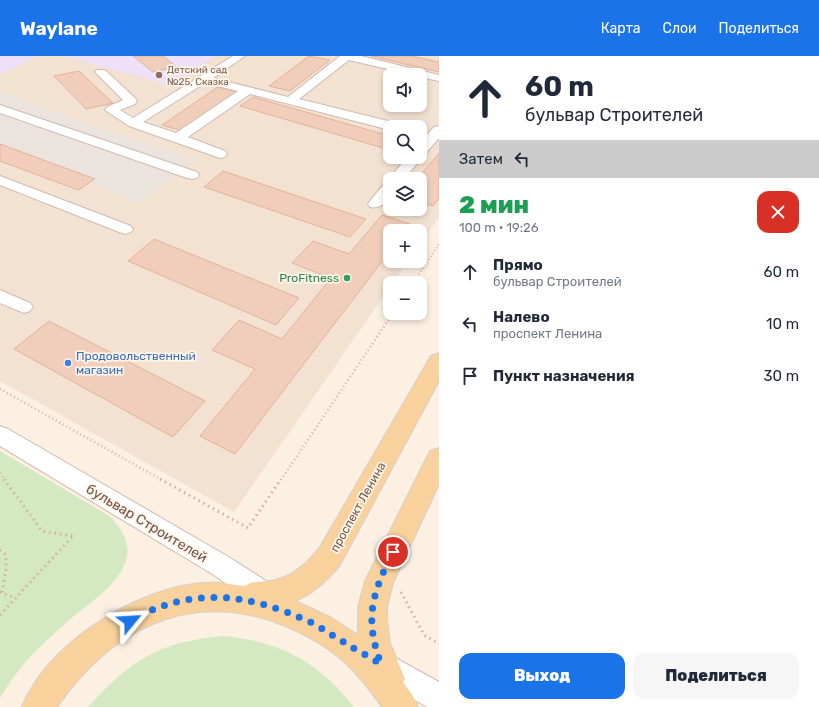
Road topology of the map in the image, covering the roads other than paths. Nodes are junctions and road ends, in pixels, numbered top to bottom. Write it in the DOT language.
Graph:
graph roads {
  1 [pos="240,56"];
  2 [pos="348,56"];
  3 [pos="101,72"];
  4 [pos="439,78"];
  5 [pos="203,79"];
  6 [pos="248,90"];
  7 [pos="290,101"];
  8 [pos="0,109"];
  9 [pos="133,123"];
  10 [pos="383,124"];
  11 [pos="436,133"];
  12 [pos="178,138"];
  13 [pos="427,143"];
  14 [pos="220,154"];
  15 [pos="409,164"];
  16 [pos="402,172"];
  17 [pos="192,175"];
  18 [pos="0,180"];
  19 [pos="383,194"];
  20 [pos="375,204"];
  21 [pos="125,229"];
  22 [pos="0,296"];
  23 [pos="24,307"];
  24 [pos="439,361"];
  25 [pos="0,435"];
  26 [pos="439,458"];
  27 [pos="268,597"];
  28 [pos="234,598"];
  29 [pos="292,614"];
  30 [pos="344,642"];
  31 [pos="381,664"];
  32 [pos="439,698"];
  33 [pos="38,707"];
  34 [pos="403,707"];
  1 -- 5 [label="street"];
  2 -- 4 [label="street"];
  2 -- 7 [label="street"];
  3 -- 9 [label="street"];
  5 -- 6 [label="street"];
  5 -- 9 [label="street"];
  6 -- 7 [label="street"];
  6 -- 12 [label="street"];
  7 -- 10 [label="street"];
  8 -- 17 [label="street"];
  9 -- 12 [label="street"];
  11 -- 13 [label="street"];
  12 -- 14 [label="street"];
  15 -- 16 [label="street"];
  18 -- 21 [label="street"];
  19 -- 20 [label="street"];
  22 -- 23 [label="street"];
  24 -- 27 [label="main road, проспект Ленина"];
  25 -- 27 [label="street, бульвар Строителей"];
  26 -- 31 [label="main road"];
  27 -- 28 [label="main road, проспект Ленина"];
  27 -- 29 [label="street, бульвар Строителей"];
  28 -- 29 [label="main road"];
  28 -- 33 [label="main road"];
  29 -- 30 [label="main road"];
  30 -- 31 [label="street"];
  30 -- 34 [label="main road"];
  31 -- 32 [label="street"];
  31 -- 34 [label="main road"];
}
